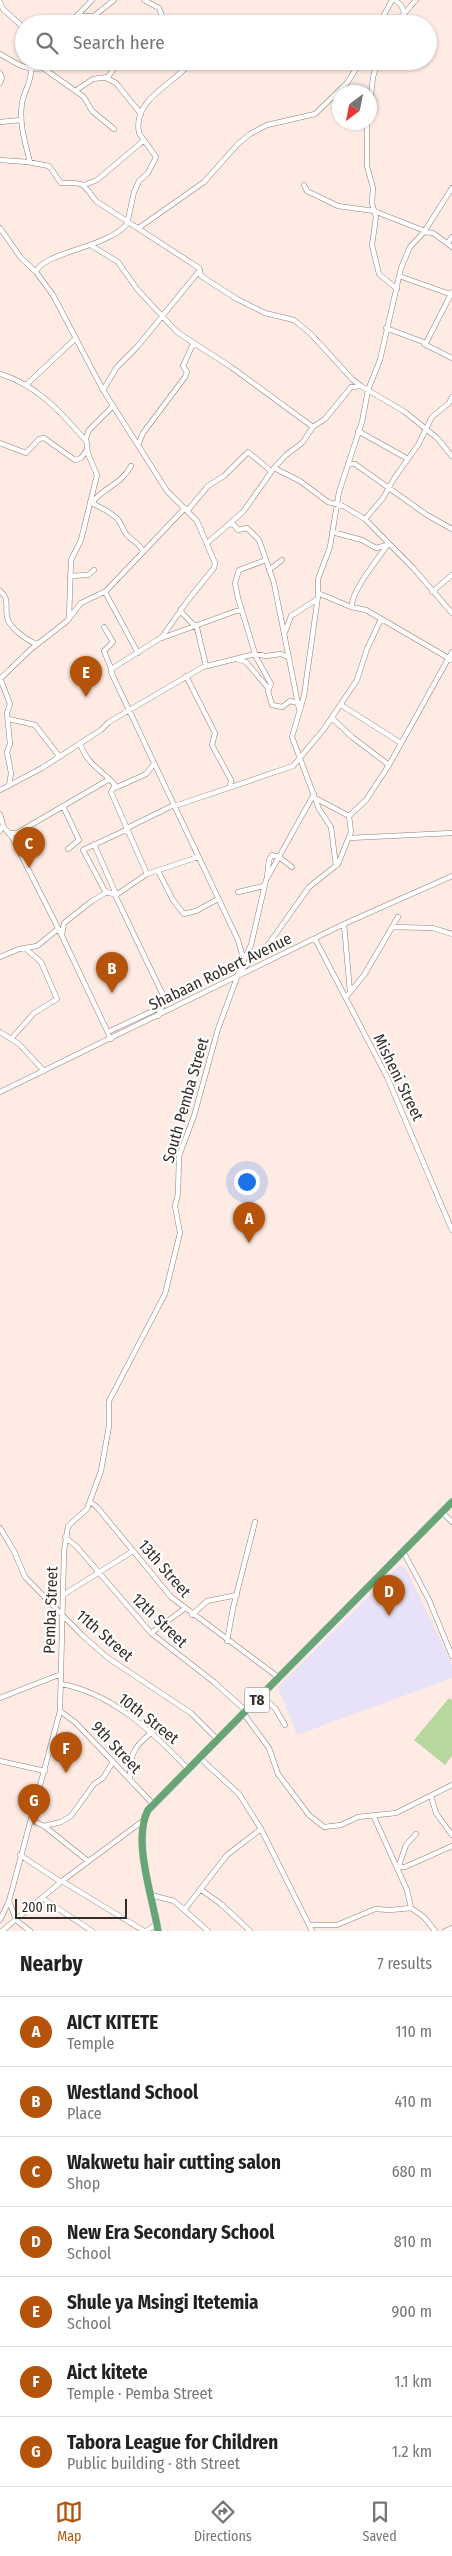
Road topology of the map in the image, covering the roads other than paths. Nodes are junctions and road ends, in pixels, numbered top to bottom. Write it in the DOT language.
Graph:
graph roads {
  1 [pos="92,0"];
  2 [pos="114,0"];
  3 [pos="144,0"];
  4 [pos="394,0"];
  5 [pos="416,0"];
  6 [pos="0,2"];
  7 [pos="2,10"];
  8 [pos="404,12"];
  9 [pos="78,15"];
  10 [pos="95,15"];
  11 [pos="162,15"];
  12 [pos="385,15"];
  13 [pos="402,15"];
  14 [pos="15,21"];
  15 [pos="0,54"];
  16 [pos="15,63"];
  17 [pos="31,70"];
  18 [pos="46,70"];
  19 [pos="112,70"];
  20 [pos="184,70"];
  21 [pos="355,70"];
  22 [pos="375,70"];
  23 [pos="0,73"];
  24 [pos="106,78"];
  25 [pos="0,83"];
  26 [pos="371,85"];
  27 [pos="75,92"];
  28 [pos="141,114"];
  29 [pos="21,120"];
  30 [pos="0,122"];
  31 [pos="114,128"];
  32 [pos="367,130"];
  33 [pos="143,141"];
  34 [pos="0,160"];
  35 [pos="30,162"];
  36 [pos="84,185"];
  37 [pos="304,185"];
  38 [pos="452,188"];
  39 [pos="374,210"];
  40 [pos="129,220"];
  41 [pos="140,227"];
  42 [pos="0,228"];
  43 [pos="425,232"];
  44 [pos="452,237"];
  45 [pos="450,245"];
  46 [pos="92,246"];
  47 [pos="200,270"];
  48 [pos="36,272"];
  49 [pos="400,276"];
  50 [pos="397,289"];
  51 [pos="451,293"];
  52 [pos="161,315"];
  53 [pos="386,328"];
  54 [pos="75,339"];
  55 [pos="193,344"];
  56 [pos="424,344"];
  57 [pos="452,358"];
  58 [pos="0,374"];
  59 [pos="26,385"];
  60 [pos="361,386"];
  61 [pos="103,390"];
  62 [pos="368,390"];
  63 [pos="452,397"];
  64 [pos="113,406"];
  65 [pos="313,427"];
  66 [pos="427,430"];
  67 [pos="358,431"];
  68 [pos="86,441"];
  69 [pos="0,443"];
  70 [pos="138,444"];
  71 [pos="87,450"];
  72 [pos="452,456"];
  73 [pos="408,460"];
  74 [pos="348,464"];
  75 [pos="131,466"];
  76 [pos="272,469"];
  77 [pos="390,487"];
  78 [pos="91,503"];
  79 [pos="337,504"];
  80 [pos="186,509"];
  81 [pos="365,519"];
  82 [pos="229,524"];
  83 [pos="452,529"];
  84 [pos="332,532"];
  85 [pos="207,543"];
  86 [pos="387,545"];
  87 [pos="143,552"];
  88 [pos="266,560"];
  89 [pos="282,560"];
  90 [pos="94,570"];
  91 [pos="269,570"];
  92 [pos="452,575"];
  93 [pos="70,576"];
  94 [pos="0,590"];
  95 [pos="106,591"];
  96 [pos="432,592"];
  97 [pos="318,593"];
  98 [pos="317,600"];
  99 [pos="352,607"];
  100 [pos="182,609"];
  101 [pos="242,611"];
  102 [pos="452,613"];
  103 [pos="69,619"];
  104 [pos="381,619"];
  105 [pos="195,626"];
  106 [pos="104,627"];
  107 [pos="284,634"];
  108 [pos="161,638"];
  109 [pos="37,644"];
  110 [pos="452,652"];
  111 [pos="138,653"];
  112 [pos="256,654"];
  113 [pos="288,657"];
  114 [pos="236,659"];
  115 [pos="450,659"];
  116 [pos="206,666"];
  117 [pos="112,671"];
  118 [pos="186,676"];
  119 [pos="0,678"];
  120 [pos="269,689"];
  121 [pos="298,703"];
  122 [pos="341,705"];
  123 [pos="129,710"];
  124 [pos="300,714"];
  125 [pos="332,718"];
  126 [pos="9,719"];
  127 [pos="401,742"];
  128 [pos="80,743"];
  129 [pos="59,756"];
  130 [pos="300,758"];
  131 [pos="154,764"];
  132 [pos="389,765"];
  133 [pos="108,780"];
  134 [pos="8,786"];
  135 [pos="230,787"];
  136 [pos="0,790"];
  137 [pos="111,790"];
  138 [pos="315,796"];
  139 [pos="63,806"];
  140 [pos="175,806"];
  141 [pos="0,814"];
  142 [pos="349,816"];
  143 [pos="1,828"];
  144 [pos="127,828"];
  145 [pos="8,833"];
  146 [pos="452,833"];
  147 [pos="349,838"];
  148 [pos="94,844"];
  149 [pos="68,849"];
  150 [pos="198,857"];
  151 [pos="279,857"];
  152 [pos="336,866"];
  153 [pos="292,867"];
  154 [pos="158,871"];
  155 [pos="147,874"];
  156 [pos="452,876"];
  157 [pos="266,880"];
  158 [pos="264,886"];
  159 [pos="238,892"];
  160 [pos="106,893"];
  161 [pos="116,894"];
  162 [pos="218,898"];
  163 [pos="398,917"];
  164 [pos="344,924"];
  165 [pos="392,927"];
  166 [pos="58,929"];
  167 [pos="452,934"];
  168 [pos="62,936"];
  169 [pos="315,938"];
  170 [pos="25,948"];
  171 [pos="0,957"];
  172 [pos="239,969"];
  173 [pos="237,977"];
  174 [pos="350,992"];
  175 [pos="346,997"];
  176 [pos="163,1006"];
  177 [pos="158,1016"];
  178 [pos="0,1032"];
  179 [pos="108,1032"];
  180 [pos="11,1039"];
  181 [pos="111,1039"];
  182 [pos="44,1071"];
  183 [pos="0,1092"];
  184 [pos="452,1230"];
  185 [pos="90,1502"];
  186 [pos="452,1502"];
  187 [pos="442,1512"];
  188 [pos="255,1522"];
  189 [pos="452,1522"];
  190 [pos="0,1528"];
  191 [pos="65,1537"];
  192 [pos="132,1550"];
  193 [pos="403,1551"];
  194 [pos="98,1573"];
  195 [pos="238,1594"];
  196 [pos="63,1595"];
  197 [pos="184,1609"];
  198 [pos="63,1615"];
  199 [pos="192,1615"];
  200 [pos="151,1633"];
  201 [pos="227,1641"];
  202 [pos="452,1656"];
  203 [pos="61,1674"];
  204 [pos="278,1677"];
  205 [pos="61,1684"];
  206 [pos="261,1696"];
  207 [pos="0,1698"];
  208 [pos="60,1711"];
  209 [pos="245,1713"];
  210 [pos="285,1725"];
  211 [pos="151,1733"];
  212 [pos="218,1739"];
  213 [pos="200,1758"];
  214 [pos="0,1761"];
  215 [pos="113,1762"];
  216 [pos="188,1769"];
  217 [pos="45,1770"];
  218 [pos="130,1779"];
  219 [pos="452,1785"];
  220 [pos="432,1796"];
  221 [pos="153,1804"];
  222 [pos="374,1817"];
  223 [pos="31,1820"];
  224 [pos="144,1820"];
  225 [pos="44,1826"];
  226 [pos="261,1829"];
  227 [pos="416,1834"];
  228 [pos="452,1836"];
  229 [pos="452,1846"];
  230 [pos="20,1855"];
  231 [pos="88,1861"];
  232 [pos="398,1868"];
  233 [pos="61,1882"];
  234 [pos="200,1889"];
  235 [pos="151,1895"];
  236 [pos="42,1898"];
  237 [pos="9,1902"];
  238 [pos="411,1908"];
  239 [pos="185,1909"];
  240 [pos="0,1920"];
  241 [pos="16,1920"];
  242 [pos="310,1925"];
  243 [pos="158,1927"];
  244 [pos="452,1928"];
  245 [pos="2,1931"];
  246 [pos="30,1931"];
  247 [pos="92,1931"];
  248 [pos="145,1931"];
  249 [pos="208,1931"];
  250 [pos="250,1931"];
  251 [pos="312,1931"];
  252 [pos="435,1931"];
  253 [pos="445,1931"];
  1 -- 9 [label="street"];
  2 -- 10 [label="street"];
  3 -- 11 [label="street"];
  4 -- 8 [label="street"];
  4 -- 12 [label="street"];
  5 -- 8 [label="street"];
  6 -- 7 [label="street"];
  7 -- 14 [label="street"];
  8 -- 13 [label="street"];
  15 -- 16 [label="street"];
  17 -- 29 [label="street"];
  18 -- 27 [label="street"];
  19 -- 24 [label="street"];
  20 -- 28 [label="street"];
  21 -- 41 [label="street"];
  22 -- 26 [label="street"];
  23 -- 25 [label="street"];
  24 -- 27 [label="street"];
  24 -- 28 [label="street"];
  27 -- 31 [label="street"];
  28 -- 33 [label="street"];
  29 -- 30 [label="street"];
  29 -- 35 [label="street"];
  32 -- 39 [label="street"];
  33 -- 36 [label="street"];
  33 -- 40 [label="street"];
  34 -- 35 [label="street"];
  35 -- 36 [label="street"];
  36 -- 40 [label="street"];
  37 -- 39 [label="street"];
  38 -- 43 [label="street"];
  39 -- 43 [label="street"];
  39 -- 50 [label="street"];
  40 -- 41 [label="street"];
  40 -- 46 [label="street"];
  41 -- 47 [label="street"];
  42 -- 48 [label="street"];
  43 -- 45 [label="street"];
  43 -- 49 [label="street"];
  44 -- 45 [label="street"];
  46 -- 48 [label="street"];
  46 -- 52 [label="street"];
  47 -- 52 [label="street"];
  47 -- 60 [label="street"];
  48 -- 54 [label="street"];
  49 -- 50 [label="street"];
  49 -- 51 [label="street"];
  50 -- 53 [label="street"];
  51 -- 56 [label="street"];
  52 -- 55 [label="street"];
  52 -- 61 [label="street"];
  53 -- 56 [label="street"];
  53 -- 62 [label="street"];
  54 -- 59 [label="street"];
  54 -- 61 [label="street"];
  55 -- 65 [label="street"];
  55 -- 70 [label="street"];
  56 -- 57 [label="street"];
  58 -- 59 [label="street"];
  59 -- 68 [label="street"];
  60 -- 62 [label="street"];
  60 -- 65 [label="street"];
  61 -- 64 [label="street"];
  62 -- 66 [label="street"];
  62 -- 67 [label="street"];
  63 -- 66 [label="street"];
  64 -- 68 [label="street"];
  64 -- 70 [label="street"];
  65 -- 76 [label="street"];
  66 -- 72 [label="street"];
  66 -- 73 [label="street"];
  67 -- 73 [label="street"];
  67 -- 74 [label="street"];
  68 -- 71 [label="street"];
  69 -- 71 [label="street"];
  70 -- 80 [label="street"];
  71 -- 78 [label="street"];
  73 -- 77 [label="street"];
  74 -- 77 [label="street"];
  74 -- 79 [label="street"];
  75 -- 78 [label="street"];
  76 -- 79 [label="street"];
  76 -- 80 [label="street"];
  76 -- 82 [label="street"];
  77 -- 81 [label="street"];
  77 -- 83 [label="street"];
  78 -- 87 [label="street"];
  78 -- 93 [label="street"];
  79 -- 81 [label="street"];
  79 -- 84 [label="street"];
  80 -- 85 [label="street"];
  80 -- 87 [label="street"];
  81 -- 86 [label="street"];
  82 -- 85 [label="street"];
  82 -- 88 [label="street"];
  84 -- 86 [label="street"];
  84 -- 97 [label="street"];
  85 -- 100 [label="street"];
  86 -- 96 [label="street"];
  86 -- 99 [label="street"];
  87 -- 95 [label="street"];
  88 -- 91 [label="street"];
  88 -- 101 [label="street"];
  89 -- 91 [label="street"];
  90 -- 93 [label="street"];
  91 -- 107 [label="street"];
  92 -- 96 [label="street"];
  93 -- 103 [label="street"];
  94 -- 109 [label="street"];
  95 -- 103 [label="street"];
  95 -- 111 [label="street"];
  96 -- 102 [label="street"];
  97 -- 98 [label="street"];
  97 -- 99 [label="street"];
  98 -- 107 [label="street"];
  98 -- 124 [label="street"];
  99 -- 104 [label="street"];
  100 -- 105 [label="street"];
  100 -- 108 [label="street"];
  101 -- 105 [label="street"];
  101 -- 112 [label="street"];
  103 -- 109 [label="street"];
  104 -- 115 [label="street"];
  104 -- 122 [label="street"];
  105 -- 108 [label="street"];
  105 -- 116 [label="street"];
  106 -- 117 [label="street"];
  107 -- 113 [label="street"];
  108 -- 111 [label="street"];
  109 -- 119 [label="street"];
  110 -- 115 [label="street"];
  111 -- 117 [label="street"];
  112 -- 113 [label="street"];
  112 -- 114 [label="street"];
  112 -- 120 [label="street"];
  113 -- 121 [label="street"];
  114 -- 116 [label="street"];
  114 -- 120 [label="street"];
  115 -- 127 [label="street"];
  116 -- 118 [label="street"];
  117 -- 123 [label="street"];
  118 -- 123 [label="street"];
  118 -- 135 [label="street"];
  119 -- 126 [label="street"];
  120 -- 121 [label="street"];
  121 -- 124 [label="street"];
  122 -- 125 [label="street"];
  122 -- 127 [label="street"];
  123 -- 128 [label="street"];
  123 -- 131 [label="street"];
  124 -- 130 [label="street"];
  125 -- 130 [label="street"];
  125 -- 132 [label="street"];
  126 -- 129 [label="street"];
  126 -- 134 [label="street"];
  127 -- 132 [label="street"];
  128 -- 129 [label="street"];
  128 -- 133 [label="street"];
  129 -- 134 [label="street"];
  130 -- 135 [label="street"];
  130 -- 138 [label="street"];
  131 -- 137 [label="street"];
  131 -- 140 [label="street"];
  132 -- 142 [label="street"];
  133 -- 137 [label="street"];
  133 -- 139 [label="street"];
  134 -- 136 [label="street"];
  135 -- 140 [label="street"];
  137 -- 144 [label="street"];
  138 -- 142 [label="street"];
  138 -- 151 [label="street"];
  138 -- 152 [label="street"];
  139 -- 145 [label="street"];
  139 -- 149 [label="street"];
  140 -- 144 [label="street"];
  140 -- 150 [label="street"];
  141 -- 143 [label="street"];
  142 -- 147 [label="street"];
  143 -- 145 [label="street"];
  144 -- 148 [label="street"];
  144 -- 155 [label="street"];
  145 -- 166 [label="street"];
  146 -- 147 [label="street"];
  147 -- 152 [label="street"];
  148 -- 160 [label="street"];
  148 -- 161 [label="street"];
  150 -- 154 [label="street"];
  150 -- 162 [label="street"];
  151 -- 153 [label="street"];
  151 -- 157 [label="street"];
  151 -- 157 [label="street"];
  152 -- 172 [label="street"];
  154 -- 155 [label="street"];
  154 -- 162 [label="street"];
  155 -- 161 [label="street"];
  156 -- 164 [label="street, Shabaan Robert Avenue"];
  157 -- 158 [label="street, South Pemba Street"];
  158 -- 159 [label="street"];
  158 -- 172 [label="street, South Pemba Street"];
  160 -- 161 [label="street"];
  160 -- 168 [label="street"];
  161 -- 176 [label="street"];
  162 -- 172 [label="street"];
  163 -- 165 [label="street"];
  164 -- 169 [label="street, Shabaan Robert Avenue"];
  164 -- 174 [label="street"];
  165 -- 167 [label="street"];
  165 -- 174 [label="street"];
  166 -- 168 [label="street"];
  166 -- 170 [label="street"];
  168 -- 179 [label="street"];
  169 -- 173 [label="street, Shabaan Robert Avenue"];
  169 -- 175 [label="street, Misheni Street"];
  170 -- 171 [label="street"];
  170 -- 180 [label="street"];
  172 -- 173 [label="street, South Pemba Street"];
  173 -- 177 [label="street, Shabaan Robert Avenue"];
  173 -- 185 [label="street, South Pemba Street"];
  174 -- 175 [label="street"];
  175 -- 184 [label="street, Misheni Street"];
  176 -- 177 [label="street"];
  176 -- 179 [label="street"];
  177 -- 181 [label="street, Shabaan Robert Avenue"];
  178 -- 180 [label="street"];
  179 -- 181 [label="street"];
  180 -- 182 [label="street"];
  181 -- 182 [label="street, Shabaan Robert Avenue"];
  182 -- 183 [label="street, Shabaan Robert Avenue"];
  185 -- 191 [label="street"];
  185 -- 192 [label="street, 13th Street"];
  186 -- 187 [label="highway, T8"];
  187 -- 189 [label="street"];
  187 -- 193 [label="highway, T8"];
  188 -- 195 [label="street"];
  190 -- 198 [label="street, 11th Street"];
  191 -- 194 [label="street, 12th Street"];
  191 -- 196 [label="street, Pemba Street"];
  192 -- 194 [label="street"];
  192 -- 197 [label="street, 13th Street"];
  193 -- 202 [label="street"];
  193 -- 204 [label="highway, T8"];
  194 -- 196 [label="street"];
  194 -- 200 [label="street, 12th Street"];
  195 -- 199 [label="street"];
  195 -- 201 [label="street"];
  196 -- 198 [label="street, Pemba Street"];
  197 -- 199 [label="street, 13th Street"];
  197 -- 200 [label="street"];
  198 -- 203 [label="street, Pemba Street"];
  198 -- 212 [label="street, 11th Street"];
  199 -- 201 [label="street, 13th Street"];
  200 -- 209 [label="street, 12th Street"];
  201 -- 204 [label="street, 13th Street"];
  203 -- 205 [label="street, Pemba Street"];
  203 -- 207 [label="street"];
  204 -- 206 [label="highway, T8"];
  205 -- 208 [label="street, Pemba Street"];
  205 -- 211 [label="street, 10th Street"];
  206 -- 209 [label="highway, T8"];
  206 -- 210 [label="street"];
  208 -- 215 [label="street, 9th Street"];
  208 -- 217 [label="street, Pemba Street"];
  209 -- 212 [label="highway, T8"];
  209 -- 222 [label="street, 12th Street"];
  211 -- 216 [label="street, 10th Street"];
  211 -- 218 [label="street"];
  212 -- 213 [label="highway, T8"];
  213 -- 216 [label="highway, T8"];
  213 -- 226 [label="street"];
  214 -- 217 [label="street"];
  215 -- 218 [label="street, 9th Street"];
  215 -- 225 [label="street"];
  216 -- 221 [label="highway, T8"];
  217 -- 223 [label="street, Pemba Street"];
  218 -- 221 [label="street, 9th Street"];
  219 -- 220 [label="street"];
  220 -- 222 [label="street"];
  220 -- 228 [label="street"];
  221 -- 224 [label="highway, T8"];
  222 -- 232 [label="street"];
  223 -- 225 [label="street"];
  223 -- 230 [label="street, Pemba Street"];
  224 -- 231 [label="street"];
  224 -- 235 [label="highway, T8"];
  225 -- 231 [label="street"];
  226 -- 234 [label="street"];
  226 -- 242 [label="street"];
  227 -- 232 [label="street"];
  229 -- 232 [label="street"];
  230 -- 233 [label="street"];
  230 -- 237 [label="street, Pemba Street"];
  231 -- 233 [label="street"];
  232 -- 238 [label="street"];
  233 -- 236 [label="street"];
  233 -- 248 [label="street"];
  234 -- 239 [label="street"];
  234 -- 250 [label="street"];
  235 -- 239 [label="street"];
  235 -- 243 [label="highway, T8"];
  236 -- 241 [label="street"];
  236 -- 247 [label="street"];
  237 -- 240 [label="street, Pemba Street"];
  237 -- 241 [label="street"];
  238 -- 242 [label="street"];
  238 -- 252 [label="street"];
  239 -- 249 [label="street"];
  241 -- 245 [label="street"];
  241 -- 246 [label="street"];
  242 -- 251 [label="street"];
  243 -- 248 [label="street"];
  244 -- 253 [label="street"];
}
